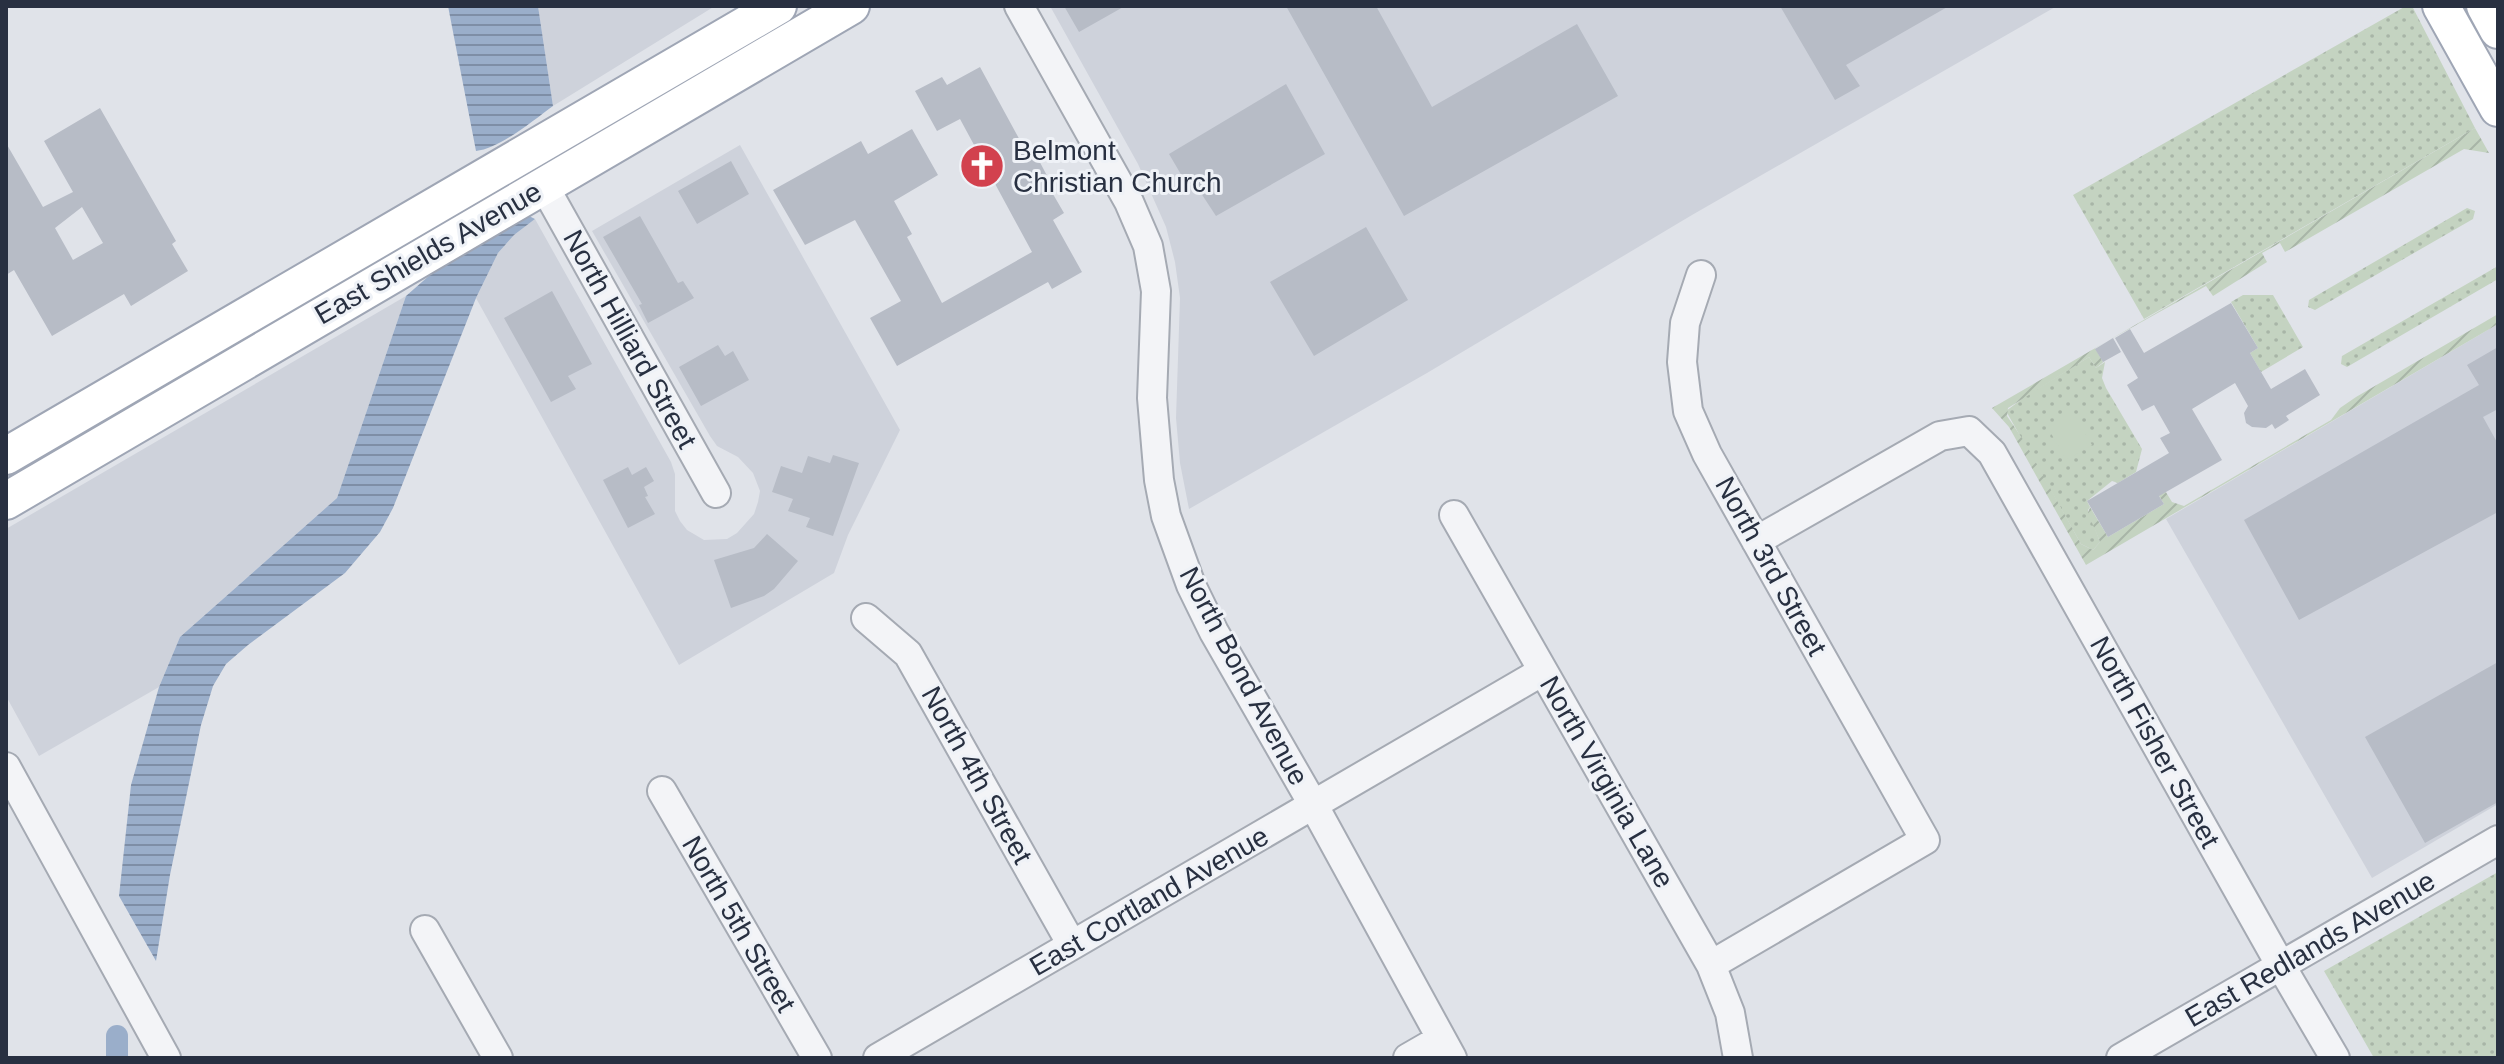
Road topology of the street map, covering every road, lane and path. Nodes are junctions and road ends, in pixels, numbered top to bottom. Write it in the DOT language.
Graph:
graph roads {
  1 [pos="778,6"];
  2 [pos="851,6"];
  3 [pos="1019,6"];
  4 [pos="2441,6"];
  5 [pos="2485,6"];
  6 [pos="2498,30"];
  7 [pos="613,101"];
  8 [pos="2498,108"];
  9 [pos="544,186"];
  10 [pos="464,187"];
  11 [pos="1701,275"];
  12 [pos="311,321"];
  13 [pos="6,456"];
  14 [pos="716,493"];
  15 [pos="6,501"];
  16 [pos="1454,515"];
  17 [pos="1756,541"];
  18 [pos="866,618"];
  19 [pos="1543,671"];
  20 [pos="6,767"];
  21 [pos="662,791"];
  22 [pos="1314,806"];
  23 [pos="2498,840"];
  24 [pos="425,930"];
  25 [pos="1072,945"];
  26 [pos="1711,965"];
  27 [pos="2281,966"];
  28 [pos="1446,1049"];
  29 [pos="166,1058"];
  30 [pos="498,1058"];
  31 [pos="817,1058"];
  32 [pos="878,1058"];
  33 [pos="1408,1058"];
  34 [pos="1738,1058"];
  35 [pos="2121,1058"];
  36 [pos="2335,1058"];
  1 -- 7 [label="main road, East Shields Avenue"];
  2 -- 9 [label="main road, East Shields Avenue"];
  3 -- 22 [label="street, North Bond Avenue"];
  4 -- 8 [label="main road"];
  5 -- 6 [label="main road"];
  7 -- 9 [label="main road"];
  7 -- 10 [label="main road, East Shields Avenue"];
  9 -- 12 [label="main road, East Shields Avenue"];
  9 -- 14 [label="street, North Hilliard Street"];
  10 -- 12 [label="main road"];
  10 -- 13 [label="main road, East Shields Avenue"];
  11 -- 17 [label="street, North 3rd Street"];
  12 -- 15 [label="main road, East Shields Avenue"];
  16 -- 19 [label="street, North Virginia Lane"];
  17 -- 26 [label="street, North 3rd Street"];
  17 -- 27 [label="street, North Fisher Street"];
  18 -- 25 [label="street, North 4th Street"];
  19 -- 22 [label="street, East Cortland Avenue"];
  19 -- 26 [label="street, North Virginia Lane"];
  20 -- 29 [label="street"];
  21 -- 31 [label="street, North 5th Street"];
  22 -- 25 [label="street, East Cortland Avenue"];
  22 -- 28 [label="street, North Bond Avenue"];
  23 -- 27 [label="street, East Redlands Avenue"];
  24 -- 30 [label="street"];
  25 -- 32 [label="street, East Cortland Avenue"];
  26 -- 34 [label="street, North Virginia Lane"];
  27 -- 35 [label="street, East Redlands Avenue"];
  27 -- 36 [label="street, North Fisher Street"];
  28 -- 33 [label="street"];
}
